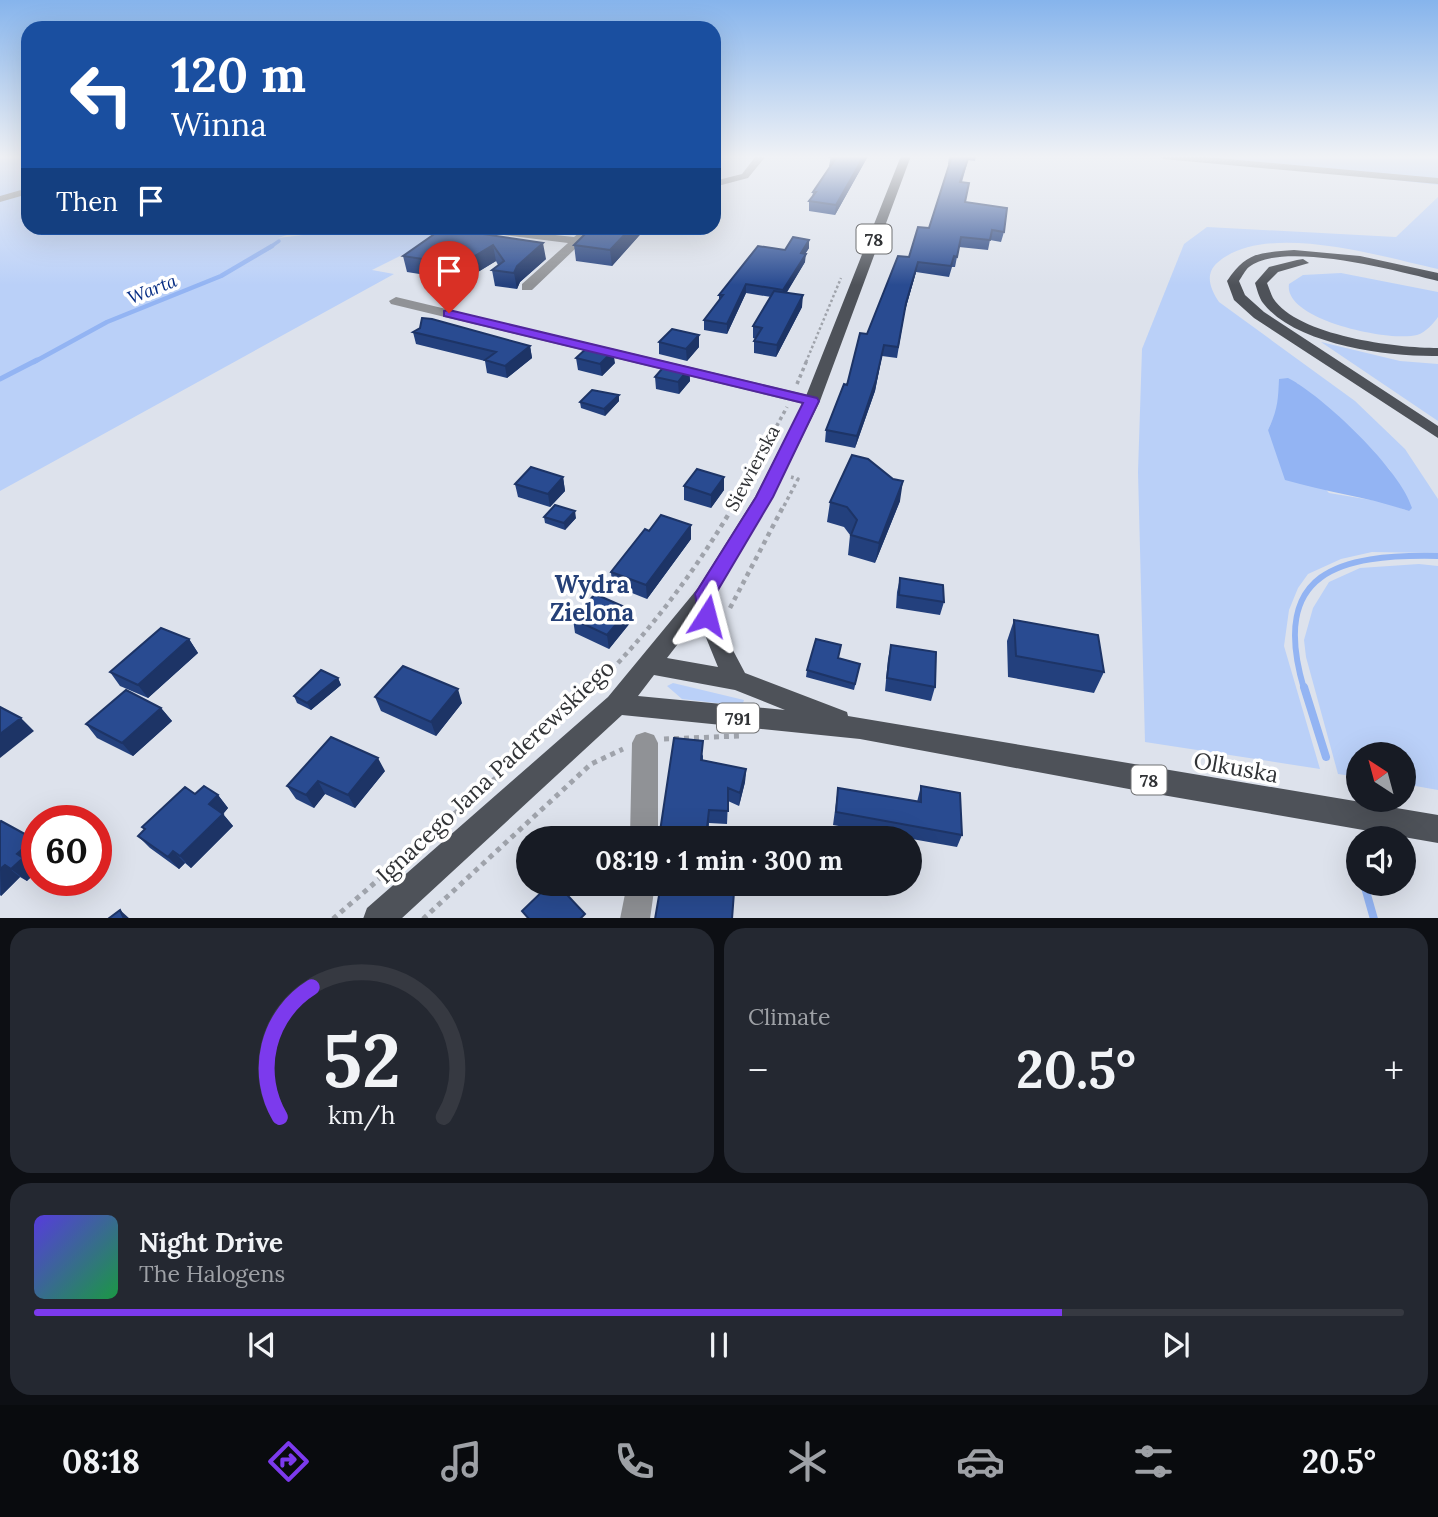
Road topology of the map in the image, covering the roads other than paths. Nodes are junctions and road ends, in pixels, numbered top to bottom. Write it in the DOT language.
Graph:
graph roads {
  1 [pos="890,199"];
  2 [pos="488,235"];
  3 [pos="533,235"];
  4 [pos="583,235"];
  5 [pos="556,238"];
  6 [pos="576,241"];
  7 [pos="476,243"];
  8 [pos="539,253"];
  9 [pos="1438,277"];
  10 [pos="1438,284"];
  11 [pos="527,287"];
  12 [pos="396,301"];
  13 [pos="1438,352"];
  14 [pos="812,401"];
  15 [pos="1438,433"];
  16 [pos="705,594"];
  17 [pos="650,665"];
  18 [pos="737,680"];
  19 [pos="617,704"];
  20 [pos="860,728"];
  21 [pos="645,743"];
  22 [pos="644,826"];
  23 [pos="1438,829"];
  24 [pos="639,896"];
  25 [pos="379,918"];
  26 [pos="635,918"];
  1 -- 14 [label="main road, Siewierska / 78"];
  2 -- 7 [label="street"];
  3 -- 5 [label="street"];
  4 -- 6 [label="street"];
  5 -- 6 [label="street"];
  5 -- 8 [label="street"];
  6 -- 11 [label="street"];
  9 -- 15 [label="main road"];
  10 -- 13 [label="main road"];
  12 -- 14 [label="street"];
  14 -- 16 [label="main road, Siewierska / 78"];
  16 -- 17 [label="main road, Siewierska / 78"];
  16 -- 18 [label="main road"];
  17 -- 18 [label="main road, Olkuska / 791"];
  17 -- 19 [label="main road, Ignacego Jana Paderewskiego / 78"];
  18 -- 20 [label="main road, Olkuska / 78"];
  19 -- 20 [label="main road, Olkuska / 791"];
  19 -- 25 [label="main road, Ignacego Jana Paderewskiego"];
  20 -- 23 [label="main road, Olkuska / 78"];
  21 -- 22 [label="street"];
  24 -- 26 [label="street"];
}
